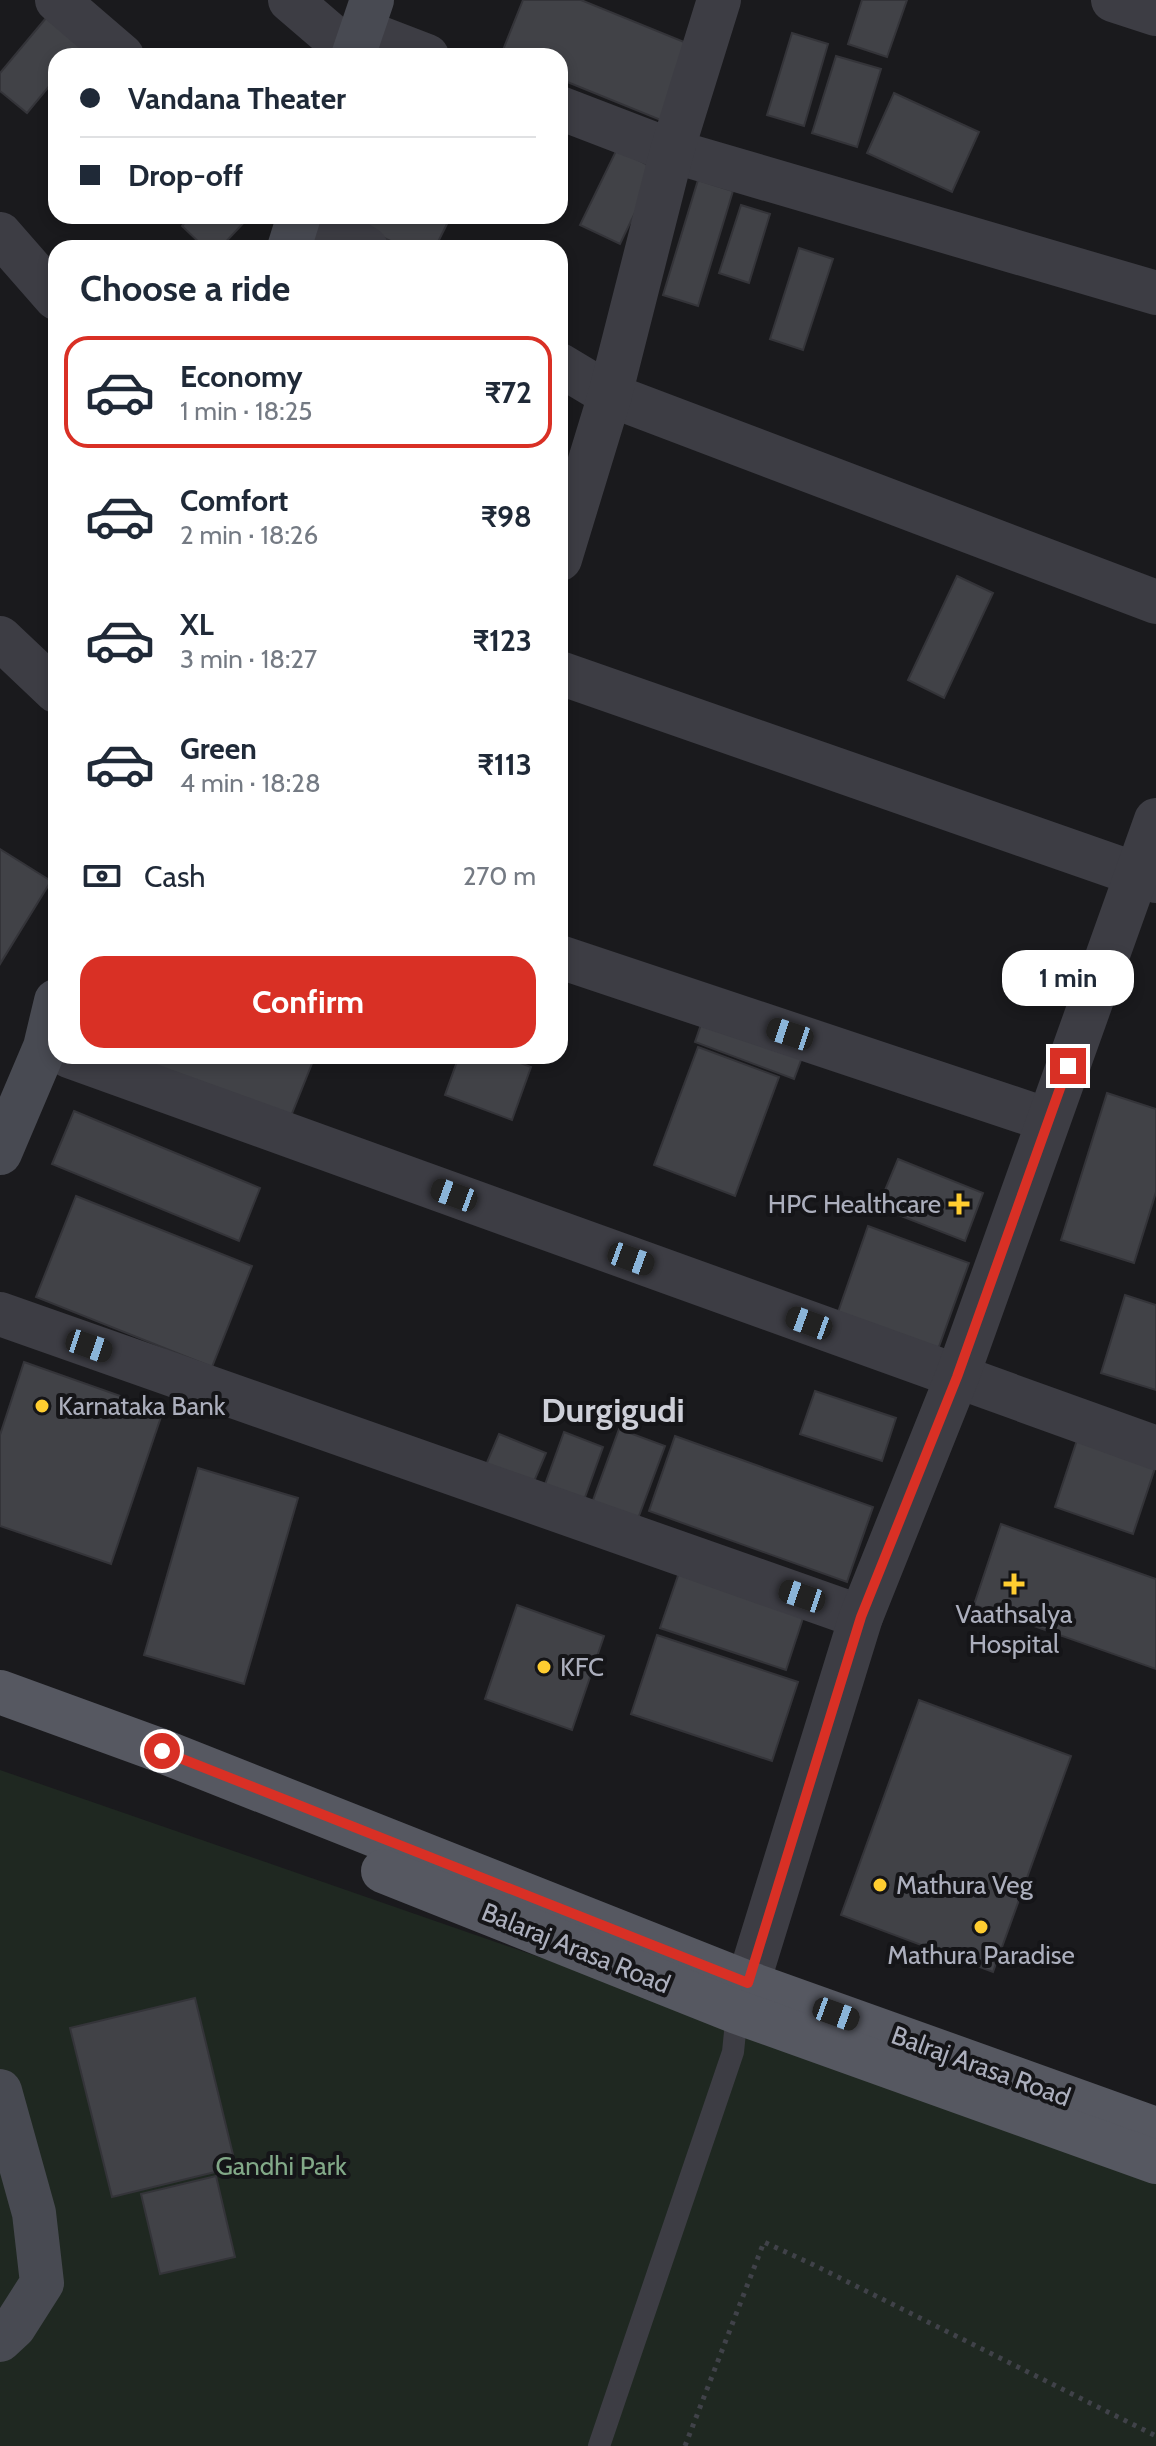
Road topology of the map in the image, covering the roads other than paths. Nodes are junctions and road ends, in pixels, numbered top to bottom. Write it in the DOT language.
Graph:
graph roads {
  1 [pos="57,0"];
  2 [pos="290,0"];
  3 [pos="719,0"];
  4 [pos="1113,0"];
  5 [pos="1156,14"];
  6 [pos="360,35"];
  7 [pos="113,48"];
  8 [pos="401,48"];
  9 [pos="568,111"];
  10 [pos="672,151"];
  11 [pos="326,224"];
  12 [pos="0,234"];
  13 [pos="353,240"];
  14 [pos="48,289"];
  15 [pos="1156,293"];
  16 [pos="568,370"];
  17 [pos="610,395"];
  18 [pos="568,533"];
  19 [pos="1156,602"];
  20 [pos="0,638"];
  21 [pos="568,676"];
  22 [pos="48,683"];
  23 [pos="1156,820"];
  24 [pos="1146,878"];
  25 [pos="568,960"];
  26 [pos="50,1064"];
  27 [pos="90,1064"];
  28 [pos="1048,1120"];
  29 [pos="0,1153"];
  30 [pos="0,1314"];
  31 [pos="957,1377"];
  32 [pos="1156,1448"];
  33 [pos="861,1617"];
  34 [pos="0,1692"];
  35 [pos="0,1725"];
  36 [pos="743,1997"];
  37 [pos="0,2091"];
  38 [pos="1156,2129"];
  39 [pos="1156,2162"];
  40 [pos="7,2333"];
  41 [pos="599,2446"];
  1 -- 7 [label="street"];
  2 -- 6 [label="street"];
  3 -- 10 [label="street"];
  4 -- 5 [label="street"];
  6 -- 8 [label="street"];
  9 -- 10 [label="street"];
  10 -- 15 [label="street"];
  10 -- 17 [label="street"];
  11 -- 13 [label="street"];
  12 -- 14 [label="street"];
  16 -- 17 [label="street"];
  17 -- 18 [label="street"];
  17 -- 19 [label="street"];
  20 -- 22 [label="street"];
  21 -- 24 [label="street"];
  23 -- 24 [label="street"];
  24 -- 28 [label="street"];
  25 -- 28 [label="street"];
  26 -- 29 [label="street"];
  27 -- 31 [label="street"];
  28 -- 31 [label="street"];
  30 -- 33 [label="street"];
  31 -- 32 [label="street"];
  31 -- 33 [label="street"];
  33 -- 36 [label="street"];
  34 -- 36 [label="main road, Balraj Arasa Road"];
  35 -- 36 [label="main road, Balaraj Arasa Road"];
  36 -- 38 [label="main road, Balraj Arasa Road"];
  36 -- 39 [label="main road, Balaraj Arasa Road"];
  36 -- 41 [label="lane"];
  37 -- 40 [label="street"];
}
